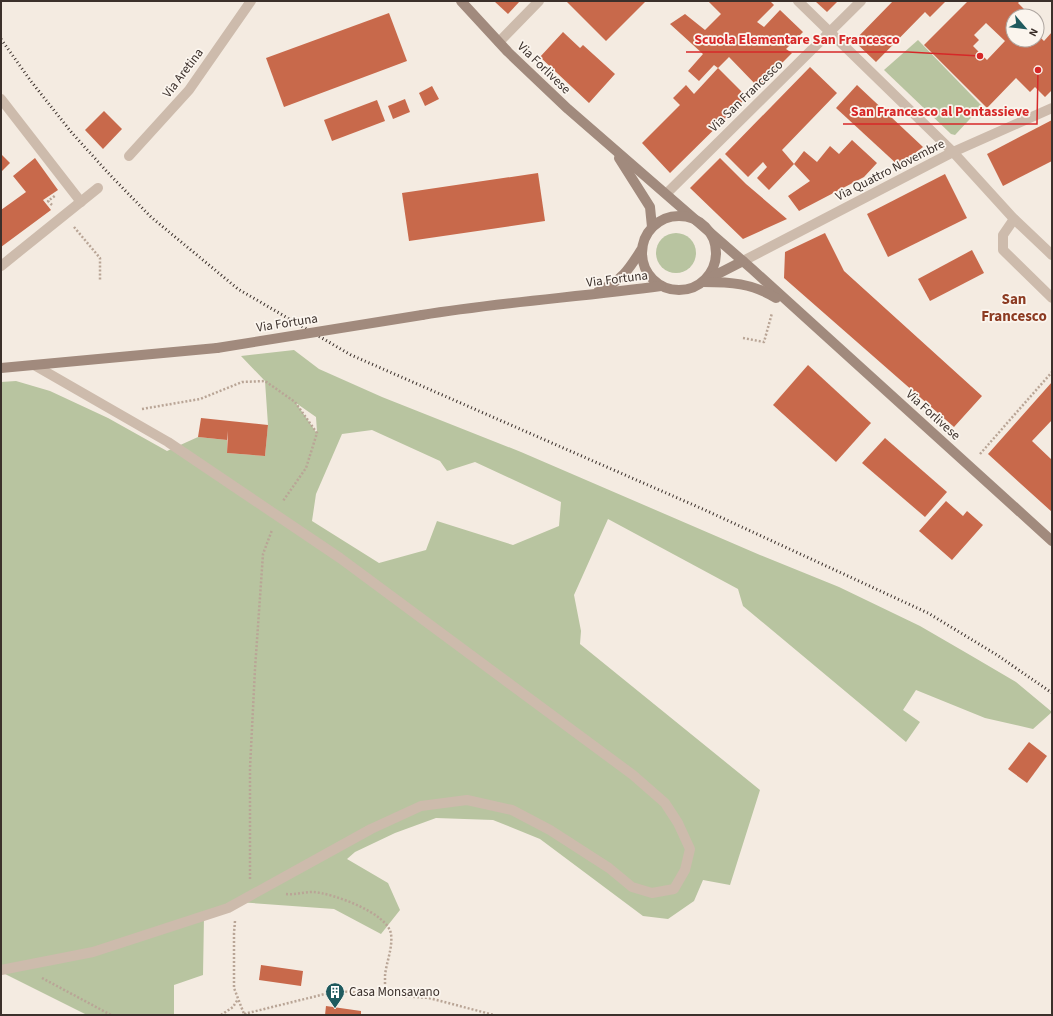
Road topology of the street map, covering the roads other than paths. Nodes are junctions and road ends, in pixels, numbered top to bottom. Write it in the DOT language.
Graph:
graph roads {
  1 [pos="251,1"];
  2 [pos="461,1"];
  3 [pos="539,1"];
  4 [pos="798,1"];
  5 [pos="861,1"];
  6 [pos="830,33"];
  7 [pos="499,42"];
  8 [pos="1,99"];
  9 [pos="1052,108"];
  10 [pos="613,149"];
  11 [pos="953,152"];
  12 [pos="129,156"];
  13 [pos="98,188"];
  14 [pos="667,193"];
  15 [pos="81,202"];
  16 [pos="1014,219"];
  17 [pos="698,222"];
  18 [pos="652,227"];
  19 [pos="641,250"];
  20 [pos="1052,255"];
  21 [pos="743,261"];
  22 [pos="1,266"];
  23 [pos="703,282"];
  24 [pos="661,286"];
  25 [pos="576,297"];
  26 [pos="1052,298"];
  27 [pos="795,309"];
  28 [pos="34,365"];
  29 [pos="1,368"];
  30 [pos="1052,541"];
  31 [pos="1,970"];
  1 -- 12 [label="street, Via Aretina"];
  2 -- 7 [label="street, Via Forlivese"];
  3 -- 7 [label="street"];
  4 -- 6 [label="street"];
  5 -- 6 [label="street, Via San Francesco"];
  6 -- 11 [label="street"];
  6 -- 14 [label="street, Via San Francesco"];
  7 -- 10 [label="street, Via Forlivese"];
  8 -- 15 [label="street"];
  9 -- 11 [label="street, Via Quattro Novembre"];
  10 -- 14 [label="street, Via Forlivese"];
  10 -- 18 [label="street, Via Forlivese"];
  11 -- 16 [label="street"];
  11 -- 21 [label="street, Via Quattro Novembre"];
  13 -- 15 [label="street"];
  14 -- 17 [label="street, Via Forlivese"];
  15 -- 22 [label="street"];
  16 -- 20 [label="street"];
  16 -- 26 [label="street"];
  17 -- 18 [label="street, Via Forlivese"];
  17 -- 21 [label="street, Via Forlivese"];
  17 -- 23 [label="street, Via Forlivese"];
  18 -- 19 [label="street"];
  19 -- 24 [label="street"];
  19 -- 25 [label="street, Via Fortuna"];
  21 -- 23 [label="street"];
  21 -- 27 [label="street, Via Forlivese"];
  23 -- 24 [label="street, Via Forlivese"];
  23 -- 27 [label="street, Via Forlivese"];
  24 -- 25 [label="street, Via Fortuna"];
  25 -- 28 [label="street, Via Fortuna, bridge"];
  27 -- 30 [label="street, Via Forlivese"];
  28 -- 29 [label="street, Via Fortuna"];
  28 -- 31 [label="street"];
}
